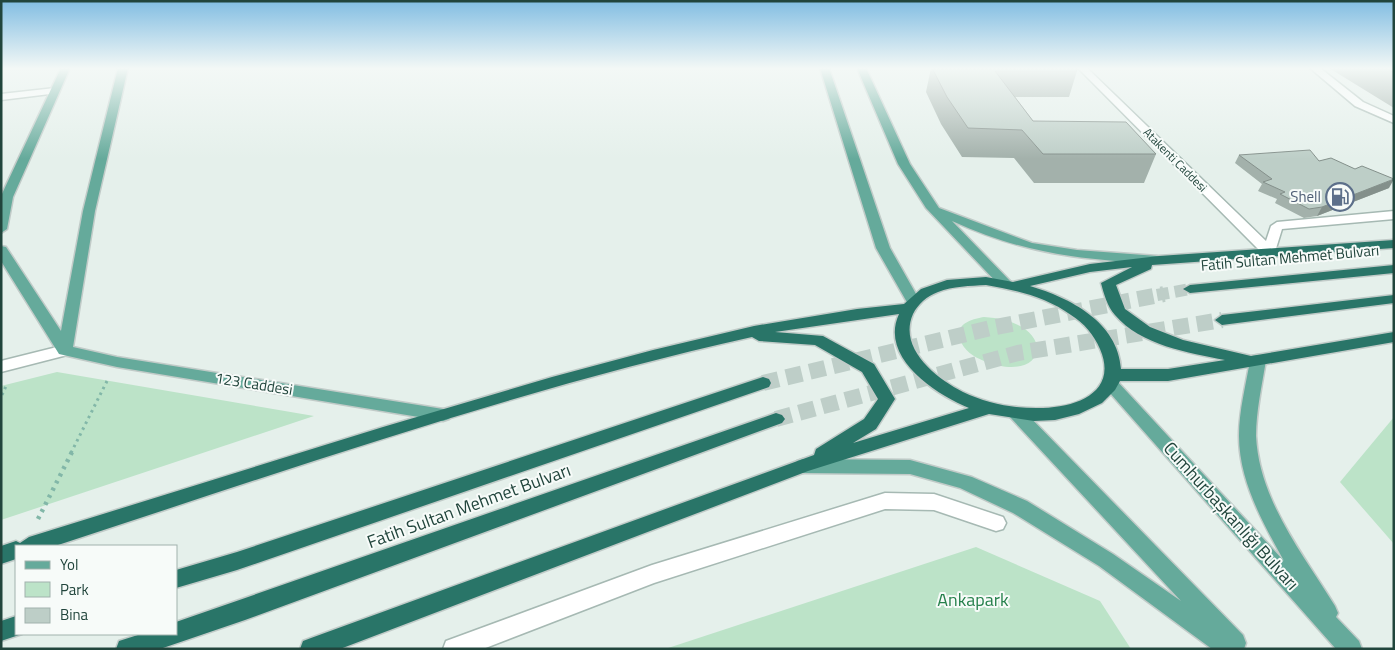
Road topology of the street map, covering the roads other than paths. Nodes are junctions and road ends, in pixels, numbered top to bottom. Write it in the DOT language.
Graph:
graph roads {
  1 [pos="52,98"];
  2 [pos="116,98"];
  3 [pos="834,98"];
  4 [pos="875,98"];
  5 [pos="1113,98"];
  6 [pos="1352,98"];
  7 [pos="1394,120"];
  8 [pos="4,198"];
  9 [pos="932,208"];
  10 [pos="1394,215"];
  11 [pos="1,229"];
  12 [pos="1394,244"];
  13 [pos="1,250"];
  14 [pos="1268,252"];
  15 [pos="1158,260"];
  16 [pos="1394,269"];
  17 [pos="1011,285"];
  18 [pos="1190,289"];
  19 [pos="1394,299"];
  20 [pos="911,304"];
  21 [pos="1222,320"];
  22 [pos="736,334"];
  23 [pos="1394,338"];
  24 [pos="65,350"];
  25 [pos="1258,360"];
  26 [pos="1,367"];
  27 [pos="1111,380"];
  28 [pos="762,383"];
  29 [pos="988,408"];
  30 [pos="1016,413"];
  31 [pos="443,415"];
  32 [pos="776,419"];
  33 [pos="802,466"];
  34 [pos="996,523"];
  35 [pos="32,545"];
  36 [pos="15,550"];
  37 [pos="1,555"];
  38 [pos="178,578"];
  39 [pos="15,626"];
  40 [pos="1,631"];
  41 [pos="178,632"];
  42 [pos="169,635"];
  43 [pos="1347,644"];
  44 [pos="128,649"];
  45 [pos="311,649"];
  46 [pos="454,649"];
  47 [pos="1231,649"];
  48 [pos="1240,649"];
  1 -- 8 [label="main road"];
  2 -- 24 [label="main road"];
  3 -- 20 [label="main road"];
  4 -- 9 [label="main road"];
  5 -- 14 [label="street, Atakenti Caddesi"];
  6 -- 7 [label="street"];
  8 -- 11 [label="main road"];
  9 -- 15 [label="main road"];
  9 -- 17 [label="main road"];
  10 -- 14 [label="street"];
  12 -- 14 [label="highway"];
  13 -- 24 [label="main road"];
  14 -- 15 [label="highway"];
  15 -- 17 [label="highway"];
  15 -- 25 [label="highway"];
  16 -- 18 [label="highway, Fatih Sultan Mehmet Bulvarı"];
  17 -- 20 [label="highway"];
  17 -- 27 [label="highway"];
  19 -- 21 [label="highway"];
  20 -- 22 [label="highway"];
  20 -- 29 [label="highway"];
  22 -- 31 [label="highway"];
  22 -- 33 [label="highway"];
  23 -- 25 [label="highway"];
  24 -- 26 [label="street"];
  24 -- 31 [label="main road, 123 Caddesi"];
  25 -- 27 [label="highway"];
  25 -- 43 [label="main road"];
  27 -- 30 [label="highway"];
  27 -- 43 [label="main road, Cumhurbaşkanlığı Bulvarı"];
  28 -- 38 [label="highway, Fatih Sultan Mehmet Bulvarı"];
  29 -- 30 [label="highway"];
  29 -- 33 [label="highway"];
  30 -- 48 [label="main road"];
  31 -- 35 [label="highway"];
  32 -- 41 [label="highway, Fatih Sultan Mehmet Bulvarı"];
  33 -- 45 [label="highway"];
  33 -- 47 [label="main road"];
  34 -- 46 [label="street"];
  36 -- 37 [label="highway"];
  39 -- 40 [label="highway"];
  42 -- 44 [label="highway, Fatih Sultan Mehmet Bulvarı"];
}
